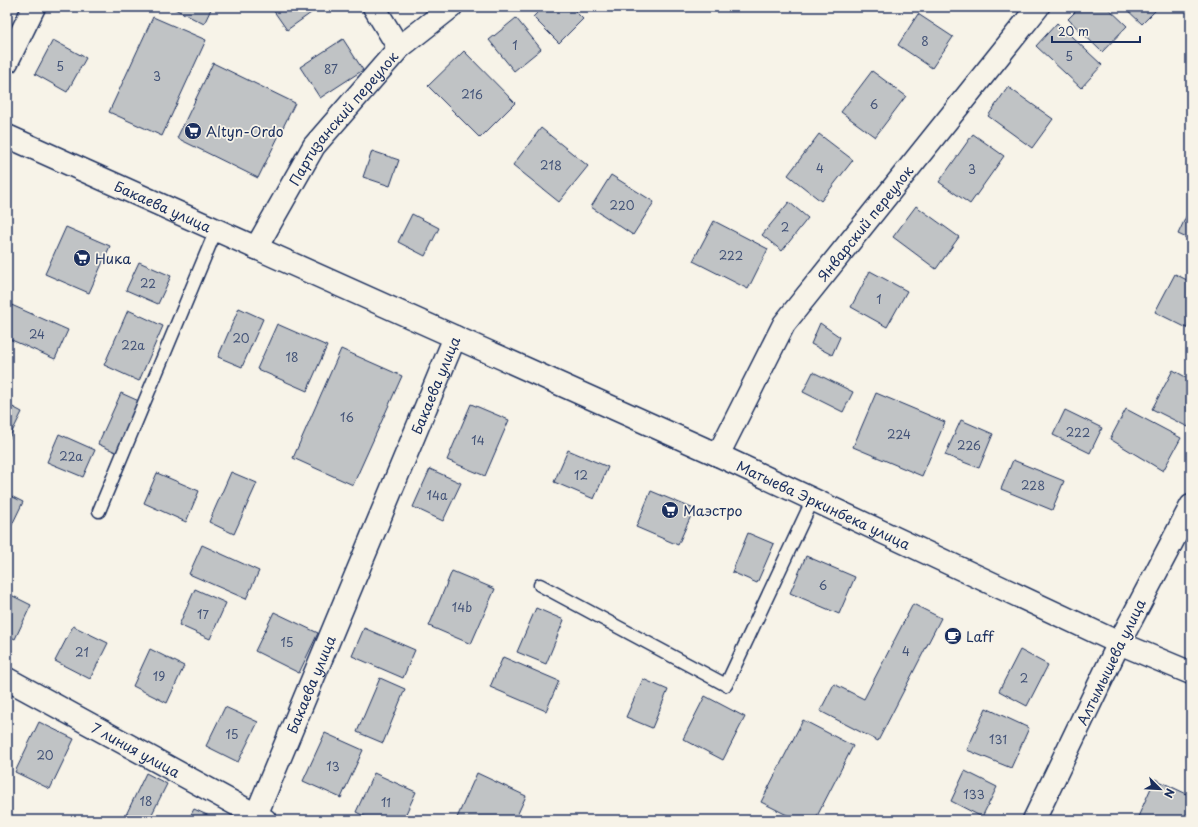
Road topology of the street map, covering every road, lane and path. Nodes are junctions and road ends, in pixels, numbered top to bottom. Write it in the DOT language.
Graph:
graph roads {
  1 [pos="34,7"];
  2 [pos="374,7"];
  3 [pos="451,7"];
  4 [pos="1038,7"];
  5 [pos="399,48"];
  6 [pos="7,62"];
  7 [pos="7,136"];
  8 [pos="216,230"];
  9 [pos="256,248"];
  10 [pos="455,337"];
  11 [pos="718,455"];
  12 [pos="813,499"];
  13 [pos="1191,506"];
  14 [pos="99,512"];
  15 [pos="540,584"];
  16 [pos="1119,643"];
  17 [pos="1191,673"];
  18 [pos="7,679"];
  19 [pos="259,819"];
  20 [pos="1034,820"];
  1 -- 6 [label="street"];
  2 -- 5 [label="street"];
  3 -- 5 [label="street, Партизанский переулок"];
  4 -- 11 [label="street, Январский переулок"];
  5 -- 9 [label="street, Партизанский переулок"];
  7 -- 8 [label="street, Бакаева улица"];
  8 -- 9 [label="street, Бакаева улица"];
  8 -- 14 [label="lane"];
  9 -- 10 [label="street, Бакаева улица"];
  10 -- 11 [label="street, Матыева Эркинбека улица"];
  10 -- 19 [label="street, Бакаева улица"];
  11 -- 12 [label="street, Матыева Эркинбека улица"];
  12 -- 15 [label="lane"];
  12 -- 16 [label="street, Матыева Эркинбека улица"];
  13 -- 16 [label="street, Алтымышева улица"];
  16 -- 17 [label="street, Матыева Эркинбека улица"];
  16 -- 20 [label="street, Алтымышева улица"];
  18 -- 19 [label="street, 7 линия улица"];
}
